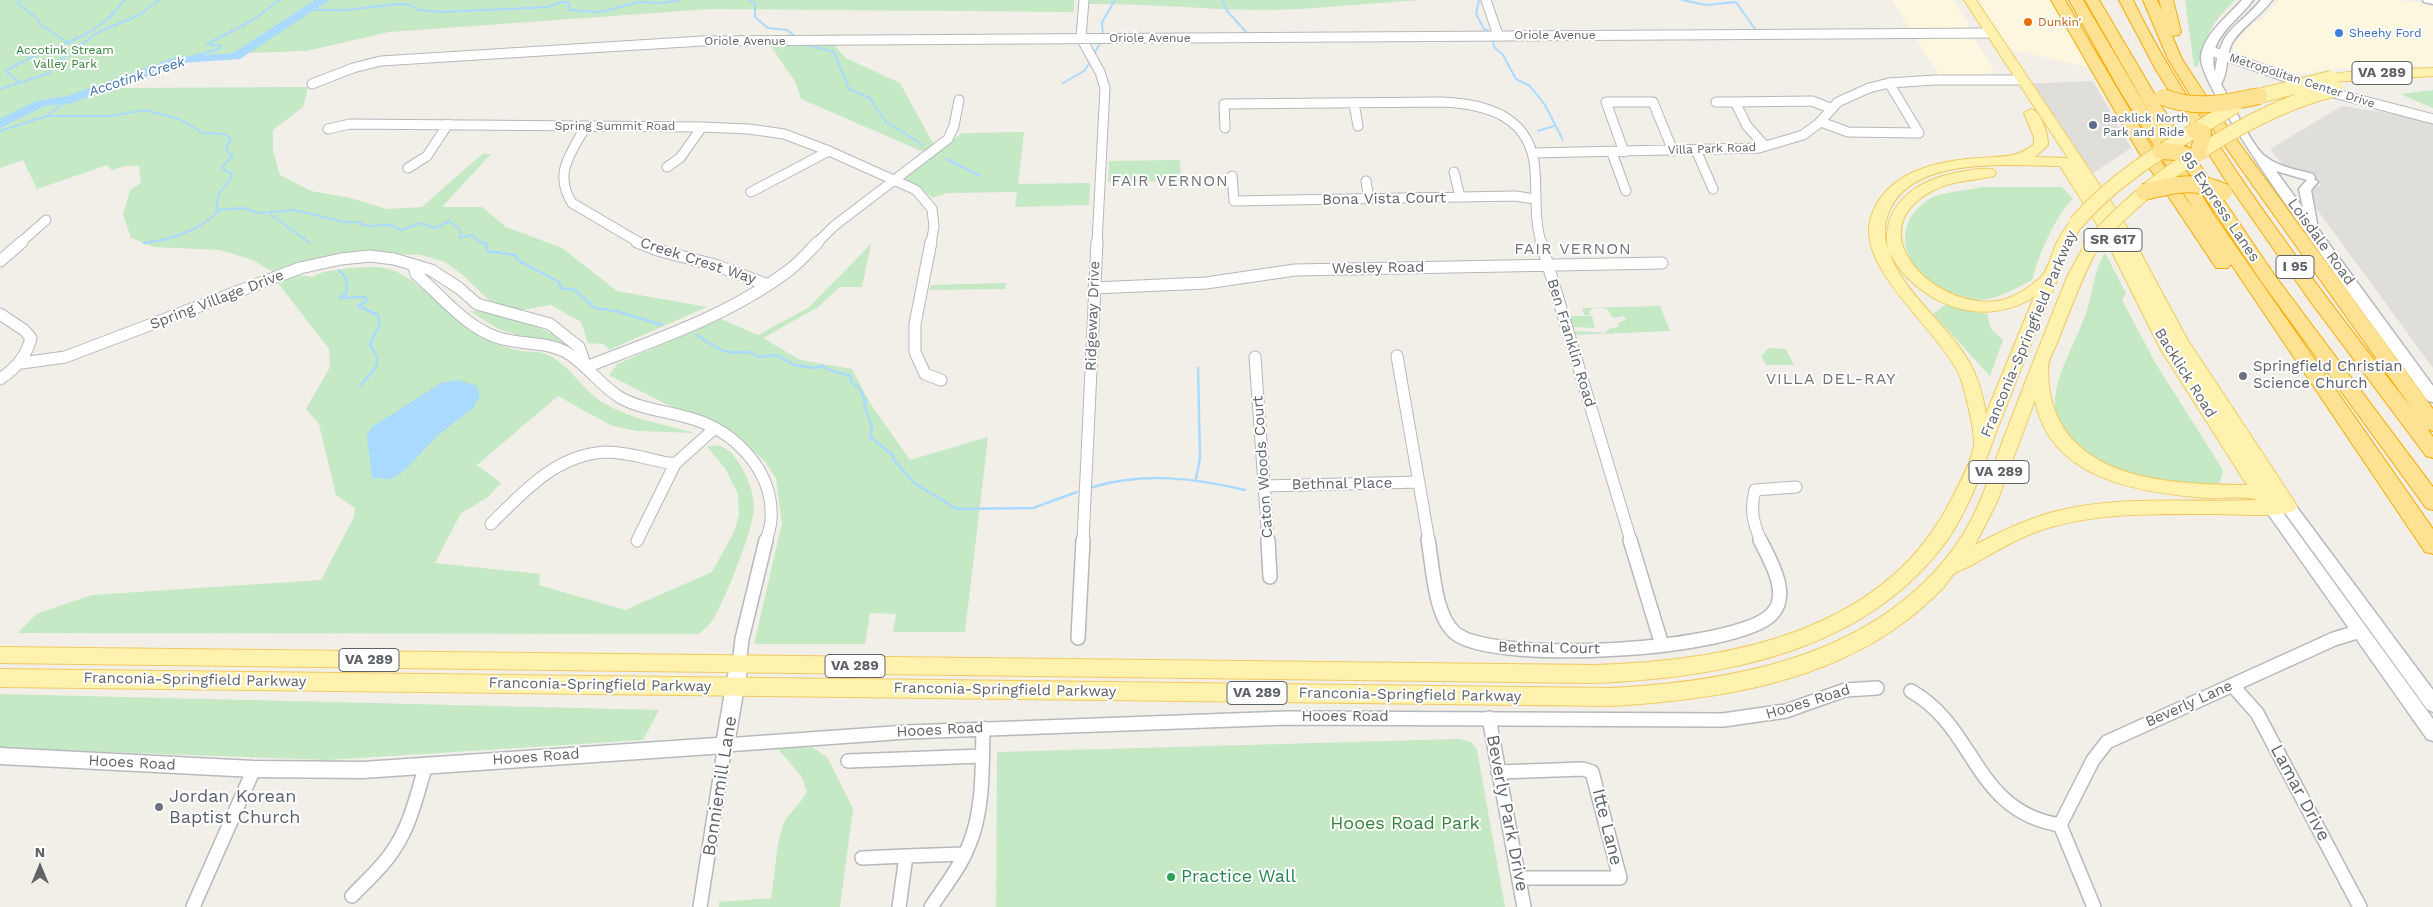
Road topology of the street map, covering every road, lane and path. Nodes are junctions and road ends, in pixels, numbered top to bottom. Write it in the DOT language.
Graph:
graph roads {
  1 [pos="1084,0"];
  2 [pos="1486,0"];
  3 [pos="1958,0"];
  4 [pos="1970,0"];
  5 [pos="2058,0"];
  6 [pos="2076,0"];
  7 [pos="2092,0"];
  8 [pos="2106,0"];
  9 [pos="2126,0"];
  10 [pos="2150,0"];
  11 [pos="2166,0"];
  12 [pos="2248,0"];
  13 [pos="2268,0"];
  14 [pos="2428,0"];
  15 [pos="2433,0"];
  16 [pos="1985,33"];
  17 [pos="1498,35"];
  18 [pos="1081,38"];
  19 [pos="2207,52"];
  20 [pos="2221,57"];
  21 [pos="2433,72"];
  22 [pos="2016,80"];
  23 [pos="2433,81"];
  24 [pos="2190,82"];
  25 [pos="1889,83"];
  26 [pos="2216,83"];
  27 [pos="312,84"];
  28 [pos="2162,94"];
  29 [pos="2259,96"];
  30 [pos="959,100"];
  31 [pos="1716,102"];
  32 [pos="1735,102"];
  33 [pos="1354,103"];
  34 [pos="1830,108"];
  35 [pos="2031,113"];
  36 [pos="2433,119"];
  37 [pos="1821,122"];
  38 [pos="448,124"];
  39 [pos="586,126"];
  40 [pos="1358,126"];
  41 [pos="702,127"];
  42 [pos="1225,128"];
  43 [pos="328,129"];
  44 [pos="2195,129"];
  45 [pos="2224,139"];
  46 [pos="1765,146"];
  47 [pos="1696,150"];
  48 [pos="829,151"];
  49 [pos="1673,151"];
  50 [pos="1624,152"];
  51 [pos="2160,152"];
  52 [pos="1532,153"];
  53 [pos="1612,153"];
  54 [pos="2260,158"];
  55 [pos="2191,159"];
  56 [pos="1988,162"];
  57 [pos="2074,166"];
  58 [pos="667,167"];
  59 [pos="408,168"];
  60 [pos="1454,172"];
  61 [pos="1232,176"];
  62 [pos="894,181"];
  63 [pos="1366,181"];
  64 [pos="1713,189"];
  65 [pos="1626,190"];
  66 [pos="751,192"];
  67 [pos="2144,192"];
  68 [pos="2226,195"];
  69 [pos="1460,197"];
  70 [pos="1369,199"];
  71 [pos="1534,199"];
  72 [pos="46,220"];
  73 [pos="2318,239"];
  74 [pos="0,261"];
  75 [pos="1662,263"];
  76 [pos="1548,265"];
  77 [pos="414,266"];
  78 [pos="2050,278"];
  79 [pos="768,285"];
  80 [pos="1094,288"];
  81 [pos="471,299"];
  82 [pos="455,308"];
  83 [pos="0,314"];
  84 [pos="2177,350"];
  85 [pos="1397,356"];
  86 [pos="1255,357"];
  87 [pos="22,363"];
  88 [pos="586,367"];
  89 [pos="2039,368"];
  90 [pos="0,379"];
  91 [pos="941,380"];
  92 [pos="2433,397"];
  93 [pos="2330,399"];
  94 [pos="2433,424"];
  95 [pos="715,428"];
  96 [pos="1982,446"];
  97 [pos="2433,451"];
  98 [pos="675,464"];
  99 [pos="1419,482"];
  100 [pos="2433,482"];
  101 [pos="1266,486"];
  102 [pos="1796,487"];
  103 [pos="2261,492"];
  104 [pos="2279,501"];
  105 [pos="2433,502"];
  106 [pos="491,524"];
  107 [pos="637,541"];
  108 [pos="2433,546"];
  109 [pos="1947,570"];
  110 [pos="1270,577"];
  111 [pos="2360,631"];
  112 [pos="1078,638"];
  113 [pos="1662,645"];
  114 [pos="0,655"];
  115 [pos="739,664"];
  116 [pos="0,678"];
  117 [pos="2232,685"];
  118 [pos="735,686"];
  119 [pos="1878,688"];
  120 [pos="1911,691"];
  121 [pos="2433,704"];
  122 [pos="1488,718"];
  123 [pos="983,728"];
  124 [pos="2433,733"];
  125 [pos="726,745"];
  126 [pos="982,756"];
  127 [pos="0,757"];
  128 [pos="848,761"];
  129 [pos="426,765"];
  130 [pos="254,769"];
  131 [pos="1498,772"];
  132 [pos="2060,825"];
  133 [pos="965,854"];
  134 [pos="906,856"];
  135 [pos="862,858"];
  136 [pos="1520,878"];
  137 [pos="352,896"];
  138 [pos="193,907"];
  139 [pos="700,907"];
  140 [pos="899,907"];
  141 [pos="931,907"];
  142 [pos="1524,907"];
  143 [pos="2094,907"];
  144 [pos="2360,907"];
  1 -- 18 [label="street"];
  2 -- 17 [label="street"];
  3 -- 16 [label="main road, Backlick Road / SR 617"];
  4 -- 16 [label="main road, Backlick Road / SR 617"];
  5 -- 93 [label="highway"];
  6 -- 93 [label="highway"];
  7 -- 105 [label="highway, 95 Express Lanes"];
  8 -- 28 [label="highway"];
  9 -- 97 [label="highway, I 95"];
  10 -- 24 [label="highway"];
  11 -- 24 [label="highway"];
  12 -- 19 [label="main road"];
  13 -- 20 [label="main road"];
  14 -- 15 [label="main road"];
  16 -- 17 [label="street, Oriole Avenue"];
  16 -- 22 [label="main road, Backlick Road / SR 617"];
  17 -- 18 [label="street, Oriole Avenue"];
  18 -- 27 [label="street, Oriole Avenue"];
  18 -- 80 [label="street, Ridgeway Drive"];
  19 -- 20 [label="street, Metropolitan Center Drive"];
  19 -- 26 [label="main road, Loisdale Road"];
  20 -- 26 [label="main road"];
  20 -- 36 [label="street, Metropolitan Center Drive"];
  21 -- 29 [label="main road, Franconia-Springfield Parkway / VA 289, bridge"];
  22 -- 25 [label="street, Villa Park Road"];
  22 -- 35 [label="main road, Backlick Road / SR 617"];
  22 -- 57 [label="main road, Backlick Road / SR 617"];
  23 -- 45 [label="main road, Franconia-Springfield Parkway / VA 289, bridge"];
  24 -- 94 [label="highway"];
  25 -- 34 [label="street, Villa Park Road"];
  25 -- 37 [label="street"];
  26 -- 54 [label="main road, Loisdale Road"];
  28 -- 29 [label="highway, bridge"];
  28 -- 44 [label="highway"];
  29 -- 44 [label="main road, Franconia-Springfield Parkway / VA 289, bridge"];
  30 -- 62 [label="street"];
  31 -- 32 [label="street"];
  32 -- 34 [label="street"];
  32 -- 46 [label="street"];
  33 -- 40 [label="street"];
  33 -- 42 [label="street, Ben Franklin Road"];
  33 -- 52 [label="street, Ben Franklin Road"];
  34 -- 37 [label="street, Villa Park Road"];
  35 -- 56 [label="main road"];
  35 -- 57 [label="main road, Backlick Road / SR 617"];
  37 -- 46 [label="street, Villa Park Road"];
  38 -- 39 [label="street, Spring Summit Road"];
  38 -- 43 [label="street, Spring Summit Road"];
  38 -- 59 [label="street"];
  39 -- 41 [label="street, Spring Summit Road"];
  39 -- 79 [label="street, Creek Crest Way"];
  41 -- 48 [label="street, Spring Summit Road"];
  41 -- 58 [label="street"];
  44 -- 45 [label="highway, bridge"];
  44 -- 51 [label="main road, Franconia-Springfield Parkway / VA 289, bridge"];
  44 -- 55 [label="highway"];
  45 -- 55 [label="main road, Franconia-Springfield Parkway / VA 289, bridge"];
  46 -- 47 [label="street, Villa Park Road"];
  47 -- 49 [label="street, Villa Park Road"];
  47 -- 64 [label="street"];
  48 -- 62 [label="street, Spring Summit Road"];
  48 -- 66 [label="street"];
  49 -- 50 [label="street, Villa Park Road"];
  49 -- 50 [label="street"];
  50 -- 53 [label="street, Villa Park Road"];
  51 -- 55 [label="highway, bridge"];
  51 -- 78 [label="main road, Franconia-Springfield Parkway / VA 289, bridge"];
  52 -- 53 [label="street, Villa Park Road"];
  52 -- 71 [label="street, Ben Franklin Road"];
  53 -- 65 [label="street"];
  54 -- 73 [label="main road, Loisdale Road"];
  54 -- 73 [label="main road"];
  55 -- 67 [label="main road, Franconia-Springfield Parkway / VA 289, bridge"];
  55 -- 68 [label="highway"];
  56 -- 57 [label="main road"];
  56 -- 96 [label="main road"];
  57 -- 78 [label="main road"];
  57 -- 84 [label="main road, Backlick Road / SR 617"];
  60 -- 69 [label="street"];
  61 -- 70 [label="street, Bona Vista Court"];
  62 -- 79 [label="street"];
  62 -- 91 [label="street, Spring Summit Road"];
  63 -- 70 [label="street"];
  67 -- 68 [label="highway, bridge"];
  67 -- 89 [label="main road, Franconia-Springfield Parkway / VA 289, bridge"];
  68 -- 100 [label="highway"];
  69 -- 70 [label="street, Bona Vista Court"];
  69 -- 71 [label="street, Bona Vista Court"];
  71 -- 76 [label="street, Ben Franklin Road"];
  72 -- 74 [label="street"];
  73 -- 92 [label="main road, Loisdale Road"];
  75 -- 76 [label="street, Wesley Road"];
  76 -- 80 [label="street, Wesley Road"];
  76 -- 113 [label="street, Ben Franklin Road"];
  77 -- 81 [label="street, Spring Village Drive"];
  77 -- 82 [label="street, Spring Village Drive"];
  77 -- 87 [label="street, Spring Village Drive"];
  78 -- 96 [label="main road, Franconia-Springfield Parkway / VA 289"];
  79 -- 88 [label="street"];
  80 -- 112 [label="street, Ridgeway Drive"];
  81 -- 82 [label="street"];
  81 -- 88 [label="street, Spring Village Drive"];
  82 -- 88 [label="street, Spring Village Drive"];
  83 -- 87 [label="street"];
  84 -- 103 [label="main road, Backlick Road / SR 617"];
  84 -- 104 [label="main road, Backlick Road / SR 617"];
  85 -- 99 [label="street"];
  86 -- 101 [label="street, Caton Woods Court"];
  87 -- 90 [label="street"];
  88 -- 95 [label="street, Spring Village Drive"];
  89 -- 103 [label="main road"];
  89 -- 109 [label="main road, Franconia-Springfield Parkway / VA 289"];
  93 -- 108 [label="highway"];
  95 -- 98 [label="street"];
  95 -- 115 [label="street, Spring Village Drive"];
  96 -- 115 [label="main road, Franconia-Springfield Parkway / VA 289"];
  98 -- 106 [label="street"];
  98 -- 107 [label="street"];
  99 -- 101 [label="street, Bethnal Place"];
  99 -- 113 [label="street, Bethnal Court"];
  101 -- 110 [label="street, Caton Woods Court"];
  102 -- 113 [label="street, Bethnal Court"];
  103 -- 104 [label="main road, Backlick Road / SR 617"];
  104 -- 109 [label="main road"];
  104 -- 111 [label="main road, Backlick Road / SR 617"];
  104 -- 121 [label="main road, Backlick Road / SR 617"];
  109 -- 118 [label="main road, Franconia-Springfield Parkway / VA 289"];
  111 -- 117 [label="street, Beverly Lane"];
  111 -- 124 [label="main road, Backlick Road / SR 617"];
  114 -- 115 [label="main road, Franconia-Springfield Parkway / VA 289"];
  115 -- 118 [label="main road, Bonniemill Lane"];
  116 -- 118 [label="main road, Franconia-Springfield Parkway / VA 289"];
  117 -- 132 [label="street, Beverly Lane"];
  117 -- 144 [label="street, Lamar Drive"];
  118 -- 125 [label="main road, Bonniemill Lane"];
  119 -- 122 [label="street, Hooes Road"];
  120 -- 132 [label="street"];
  122 -- 123 [label="street, Hooes Road"];
  122 -- 131 [label="street, Beverly Park Drive"];
  123 -- 125 [label="street, Hooes Road"];
  123 -- 126 [label="street"];
  125 -- 129 [label="main road, Hooes Road"];
  125 -- 139 [label="street, Bonniemill Lane"];
  126 -- 128 [label="street"];
  126 -- 133 [label="street"];
  127 -- 130 [label="main road, Hooes Road"];
  129 -- 130 [label="main road, Hooes Road"];
  129 -- 137 [label="street"];
  130 -- 138 [label="street"];
  131 -- 136 [label="street, Beverly Park Drive"];
  131 -- 136 [label="street, Itte Lane"];
  132 -- 143 [label="street"];
  133 -- 134 [label="street"];
  133 -- 141 [label="street"];
  134 -- 135 [label="street"];
  134 -- 140 [label="street"];
  136 -- 142 [label="street, Beverly Park Drive"];
}
